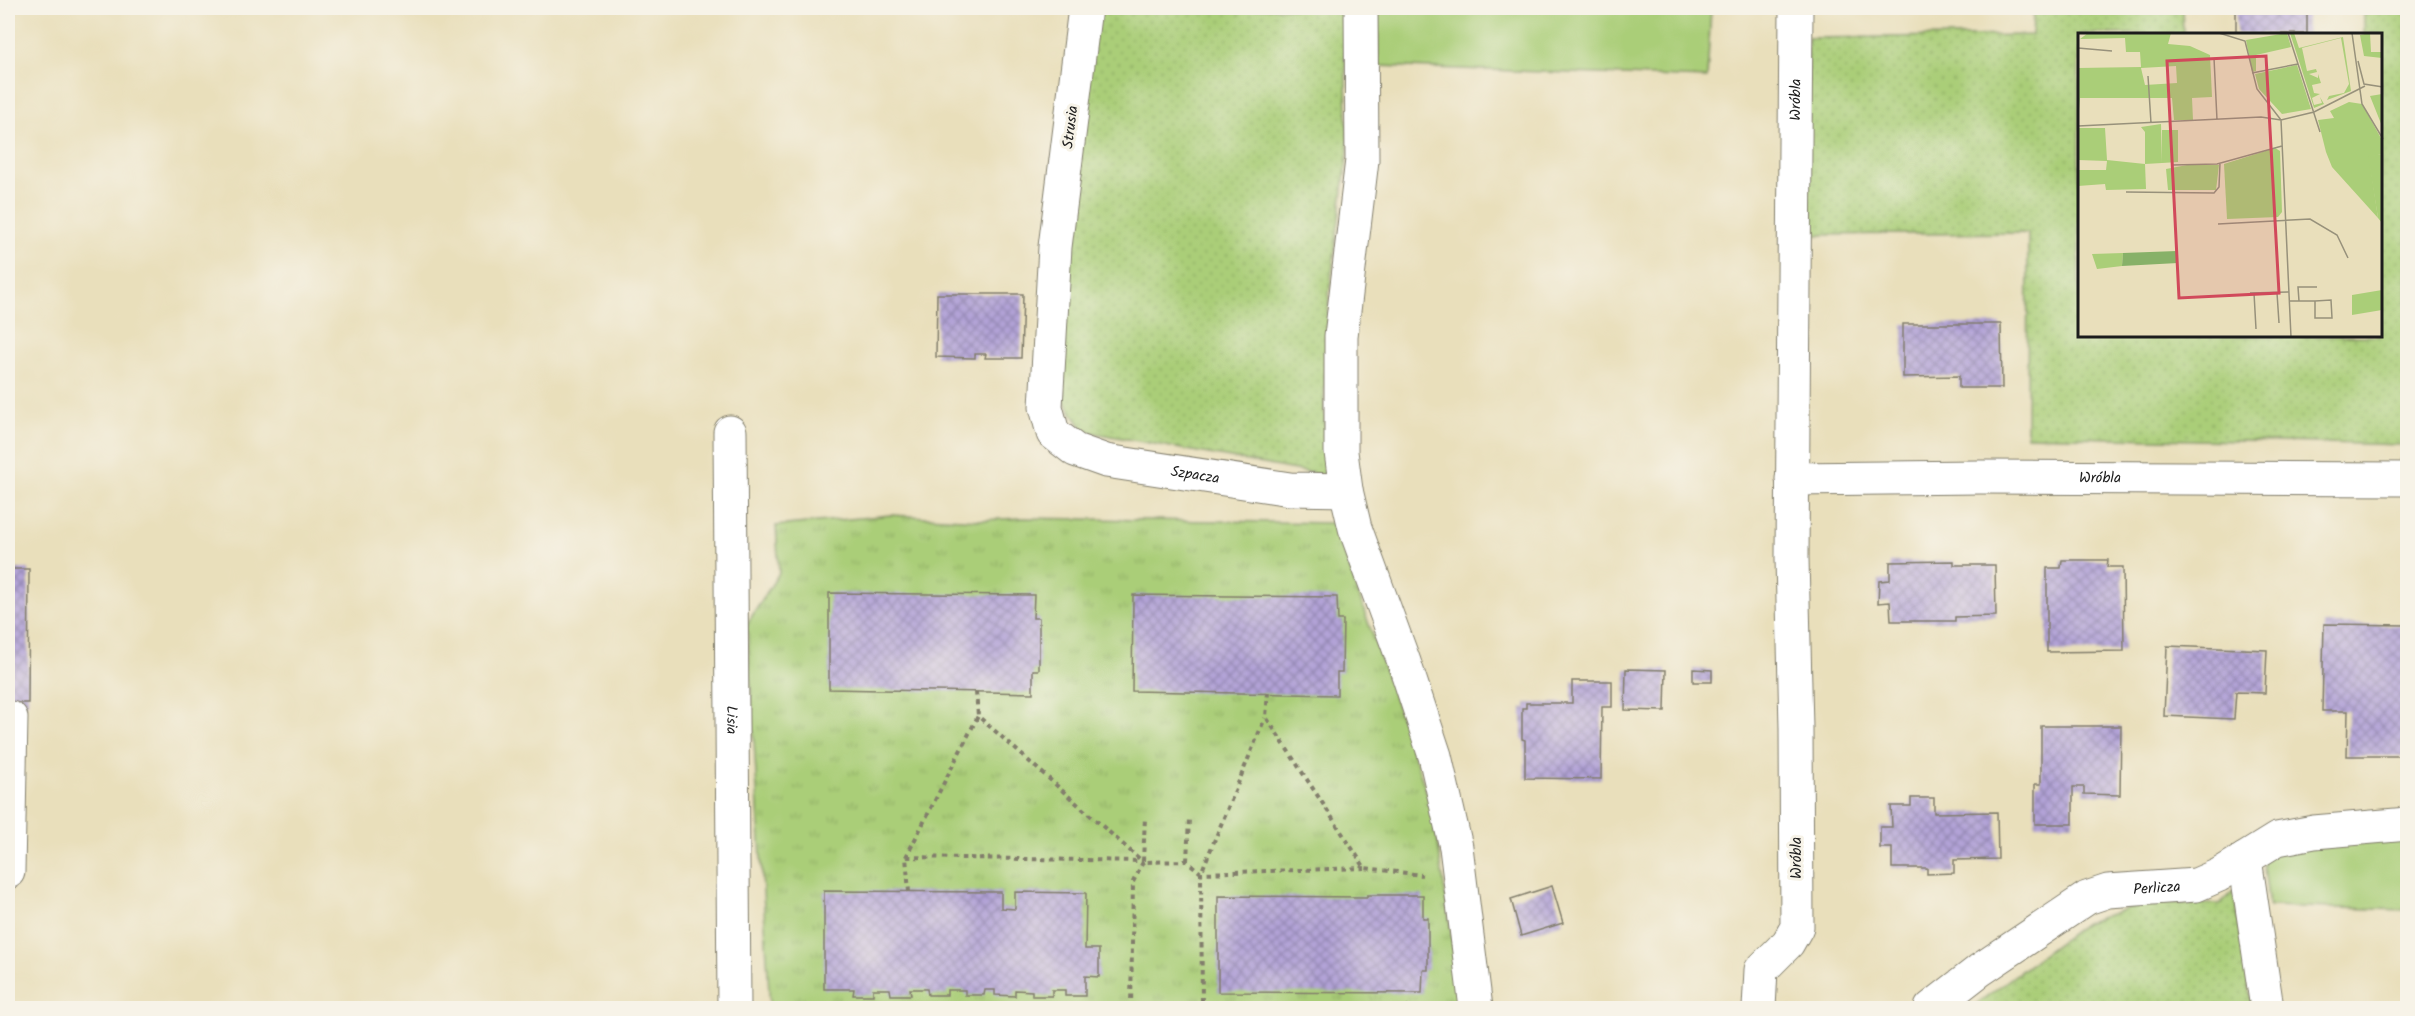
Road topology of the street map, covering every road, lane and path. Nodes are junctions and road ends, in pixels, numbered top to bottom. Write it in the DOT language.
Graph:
graph roads {
  1 [pos="1085,8"];
  2 [pos="1362,8"];
  3 [pos="1796,8"];
  4 [pos="730,432"];
  5 [pos="1053,433"];
  6 [pos="1792,479"];
  7 [pos="2408,479"];
  8 [pos="1346,490"];
  9 [pos="976,692"];
  10 [pos="1268,693"];
  11 [pos="978,716"];
  12 [pos="1266,717"];
  13 [pos="11,718"];
  14 [pos="9,765"];
  15 [pos="1145,817"];
  16 [pos="1189,818"];
  17 [pos="2408,824"];
  18 [pos="906,857"];
  19 [pos="2245,859"];
  20 [pos="1143,861"];
  21 [pos="1187,861"];
  22 [pos="1365,868"];
  23 [pos="8,872"];
  24 [pos="1201,873"];
  25 [pos="1422,875"];
  26 [pos="909,892"];
  27 [pos="735,1008"];
  28 [pos="1131,1008"];
  29 [pos="1460,1008"];
  30 [pos="1760,1008"];
  31 [pos="1931,1008"];
  32 [pos="2267,1008"];
  1 -- 5 [label="street, Strusia"];
  2 -- 8 [label="street"];
  3 -- 6 [label="street, Wróbla"];
  4 -- 27 [label="street, Lisia"];
  5 -- 8 [label="street, Szpacza"];
  6 -- 7 [label="street, Wróbla"];
  6 -- 30 [label="street, Wróbla"];
  8 -- 29 [label="street"];
  9 -- 11 [label="path"];
  10 -- 12 [label="path"];
  11 -- 18 [label="path"];
  11 -- 20 [label="path"];
  12 -- 22 [label="path"];
  12 -- 24 [label="path"];
  13 -- 14 [label="street"];
  14 -- 23 [label="street"];
  15 -- 20 [label="path"];
  16 -- 21 [label="path"];
  17 -- 19 [label="street, Perlicza"];
  18 -- 20 [label="path"];
  18 -- 26 [label="path"];
  19 -- 31 [label="street, Perlicza"];
  19 -- 32 [label="street"];
  20 -- 21 [label="path"];
  20 -- 28 [label="path"];
  21 -- 24 [label="path"];
  22 -- 24 [label="path"];
  22 -- 25 [label="path"];
  24 -- 29 [label="path"];
}
